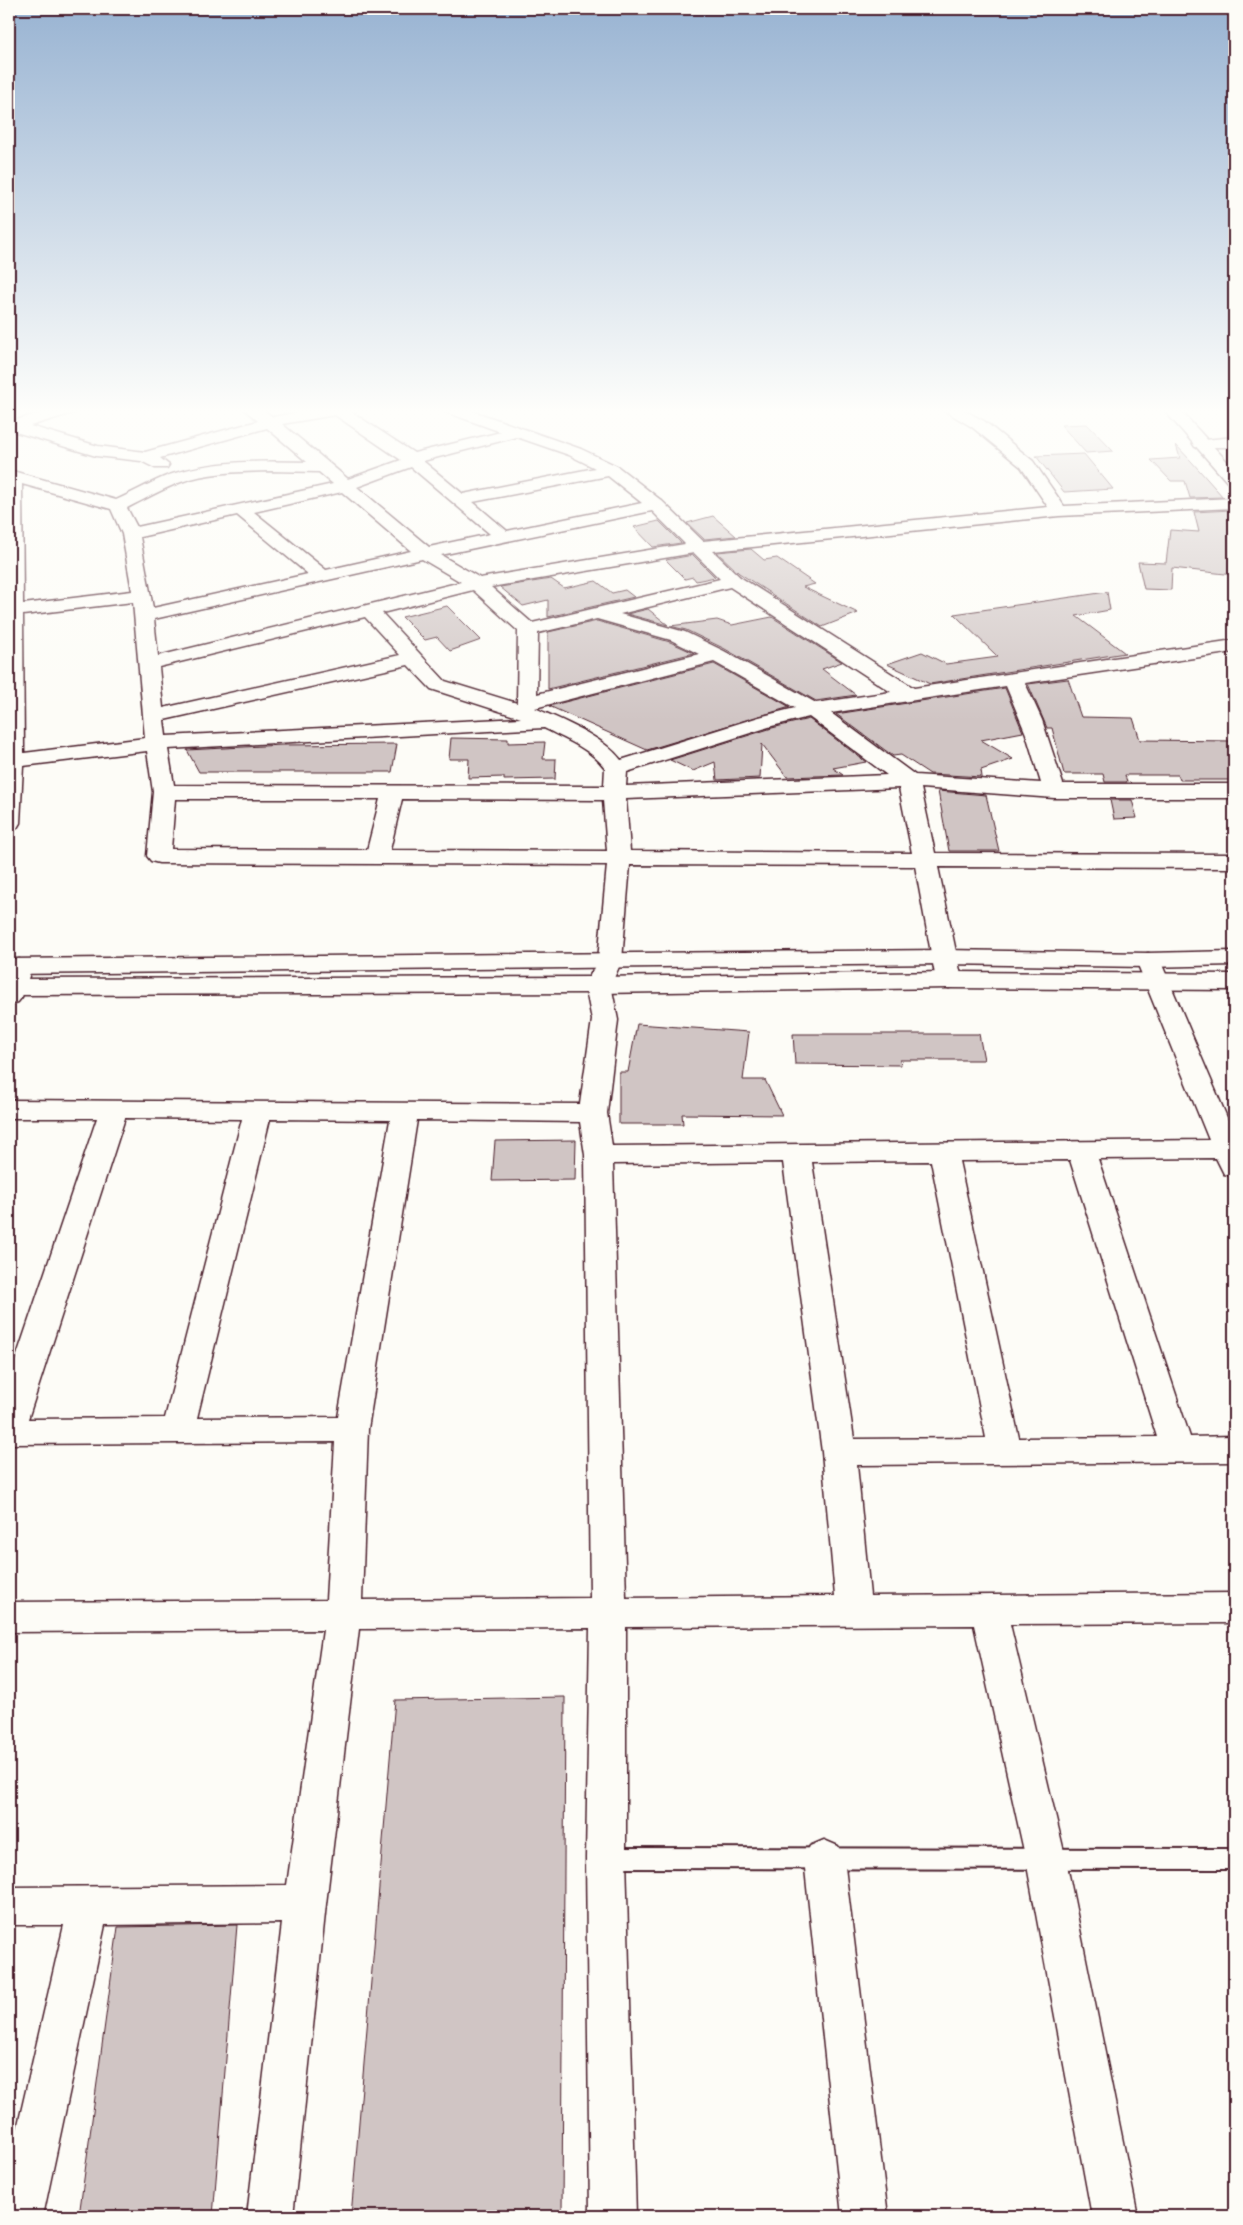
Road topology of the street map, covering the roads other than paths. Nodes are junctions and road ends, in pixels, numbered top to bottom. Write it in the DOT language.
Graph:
graph roads {
  1 [pos="12,513"];
  2 [pos="121,513"];
  3 [pos="228,513"];
  4 [pos="244,513"];
  5 [pos="377,513"];
  6 [pos="475,513"];
  7 [pos="617,513"];
  8 [pos="664,513"];
  9 [pos="1040,513"];
  10 [pos="131,534"];
  11 [pos="503,536"];
  12 [pos="698,546"];
  13 [pos="425,553"];
  14 [pos="322,576"];
  15 [pos="733,581"];
  16 [pos="477,584"];
  17 [pos="142,595"];
  18 [pos="369,610"];
  19 [pos="11,611"];
  20 [pos="599,614"];
  21 [pos="144,616"];
  22 [pos="528,630"];
  23 [pos="1234,646"];
  24 [pos="717,655"];
  25 [pos="412,658"];
  26 [pos="148,664"];
  27 [pos="1013,678"];
  28 [pos="909,694"];
  29 [pos="525,707"];
  30 [pos="813,710"];
  31 [pos="155,716"];
  32 [pos="551,723"];
  33 [pos="156,744"];
  34 [pos="11,760"];
  35 [pos="616,768"];
  36 [pos="909,780"];
  37 [pos="1054,791"];
  38 [pos="1234,791"];
  39 [pos="164,792"];
  40 [pos="393,792"];
  41 [pos="614,793"];
  42 [pos="9,823"];
  43 [pos="377,857"];
  44 [pos="619,858"];
  45 [pos="925,860"];
  46 [pos="1234,861"];
  47 [pos="1234,958"];
  48 [pos="946,969"];
  49 [pos="1153,971"];
  50 [pos="604,973"];
  51 [pos="12,981"];
  52 [pos="1234,982"];
  53 [pos="9,1109"];
  54 [pos="114,1110"];
  55 [pos="258,1111"];
  56 [pos="405,1112"];
  57 [pos="593,1113"];
  58 [pos="796,1152"];
  59 [pos="943,1152"];
  60 [pos="1081,1152"];
  61 [pos="599,1155"];
  62 [pos="1230,1158"];
  63 [pos="9,1426"];
  64 [pos="352,1429"];
  65 [pos="178,1430"];
  66 [pos="9,1432"];
  67 [pos="1177,1449"];
  68 [pos="1234,1449"];
  69 [pos="1005,1450"];
  70 [pos="839,1452"];
  71 [pos="1234,1608"];
  72 [pos="989,1610"];
  73 [pos="854,1611"];
  74 [pos="608,1612"];
  75 [pos="343,1614"];
  76 [pos="9,1616"];
  77 [pos="606,1858"];
  78 [pos="824,1859"];
  79 [pos="1046,1860"];
  80 [pos="1234,1860"];
  81 [pos="305,1904"];
  82 [pos="89,1905"];
  83 [pos="9,1906"];
  84 [pos="20,2216"];
  85 [pos="270,2216"];
  86 [pos="613,2216"];
  87 [pos="865,2216"];
  88 [pos="1115,2216"];
  1 -- 19 [label="street"];
  2 -- 10 [label="street"];
  3 -- 10 [label="street"];
  4 -- 14 [label="street"];
  5 -- 13 [label="street"];
  6 -- 11 [label="street"];
  7 -- 11 [label="street"];
  8 -- 12 [label="street"];
  9 -- 12 [label="street"];
  10 -- 17 [label="street"];
  11 -- 13 [label="street"];
  12 -- 15 [label="street"];
  12 -- 16 [label="street"];
  13 -- 14 [label="street"];
  13 -- 16 [label="street"];
  14 -- 21 [label="street"];
  15 -- 20 [label="street"];
  15 -- 28 [label="street"];
  16 -- 18 [label="street"];
  16 -- 22 [label="street"];
  17 -- 19 [label="street"];
  17 -- 21 [label="street"];
  18 -- 25 [label="street"];
  18 -- 26 [label="street"];
  19 -- 34 [label="street"];
  20 -- 22 [label="street"];
  20 -- 24 [label="street"];
  21 -- 26 [label="street"];
  22 -- 29 [label="street"];
  23 -- 27 [label="street"];
  24 -- 29 [label="street"];
  24 -- 30 [label="street"];
  25 -- 29 [label="street"];
  25 -- 31 [label="street"];
  26 -- 31 [label="street"];
  27 -- 28 [label="street"];
  27 -- 37 [label="street"];
  28 -- 30 [label="street"];
  29 -- 32 [label="street"];
  30 -- 35 [label="street"];
  30 -- 36 [label="street"];
  31 -- 33 [label="street"];
  32 -- 33 [label="street"];
  32 -- 35 [label="street"];
  33 -- 34 [label="street"];
  33 -- 39 [label="street"];
  34 -- 42 [label="street"];
  35 -- 41 [label="street"];
  36 -- 37 [label="street"];
  36 -- 41 [label="street"];
  36 -- 45 [label="street"];
  37 -- 38 [label="street"];
  39 -- 40 [label="street"];
  39 -- 43 [label="street"];
  40 -- 41 [label="street"];
  40 -- 43 [label="street"];
  41 -- 44 [label="street"];
  43 -- 44 [label="street"];
  44 -- 45 [label="street"];
  44 -- 50 [label="street"];
  45 -- 46 [label="street"];
  45 -- 48 [label="street"];
  47 -- 49 [label="street"];
  48 -- 49 [label="street"];
  48 -- 50 [label="street"];
  49 -- 52 [label="street"];
  49 -- 62 [label="street"];
  50 -- 51 [label="street"];
  50 -- 57 [label="street"];
  53 -- 54 [label="street"];
  54 -- 55 [label="street"];
  54 -- 63 [label="street"];
  55 -- 56 [label="street"];
  55 -- 65 [label="street"];
  56 -- 57 [label="street"];
  56 -- 64 [label="street"];
  57 -- 61 [label="street"];
  58 -- 59 [label="street"];
  58 -- 61 [label="street"];
  58 -- 70 [label="street"];
  59 -- 60 [label="street"];
  59 -- 69 [label="street"];
  60 -- 62 [label="street"];
  60 -- 67 [label="street"];
  61 -- 74 [label="street"];
  64 -- 65 [label="street"];
  64 -- 75 [label="street"];
  65 -- 66 [label="street"];
  67 -- 68 [label="street"];
  67 -- 69 [label="street"];
  69 -- 70 [label="street"];
  70 -- 73 [label="street"];
  71 -- 72 [label="street"];
  72 -- 73 [label="street"];
  72 -- 79 [label="street"];
  73 -- 74 [label="street"];
  74 -- 75 [label="street"];
  74 -- 77 [label="street"];
  75 -- 76 [label="street"];
  75 -- 81 [label="street"];
  77 -- 78 [label="lane"];
  77 -- 86 [label="street"];
  78 -- 79 [label="lane"];
  78 -- 87 [label="street"];
  79 -- 80 [label="lane"];
  79 -- 88 [label="street"];
  81 -- 82 [label="street"];
  81 -- 85 [label="street"];
  82 -- 83 [label="street"];
  82 -- 84 [label="street"];
}
